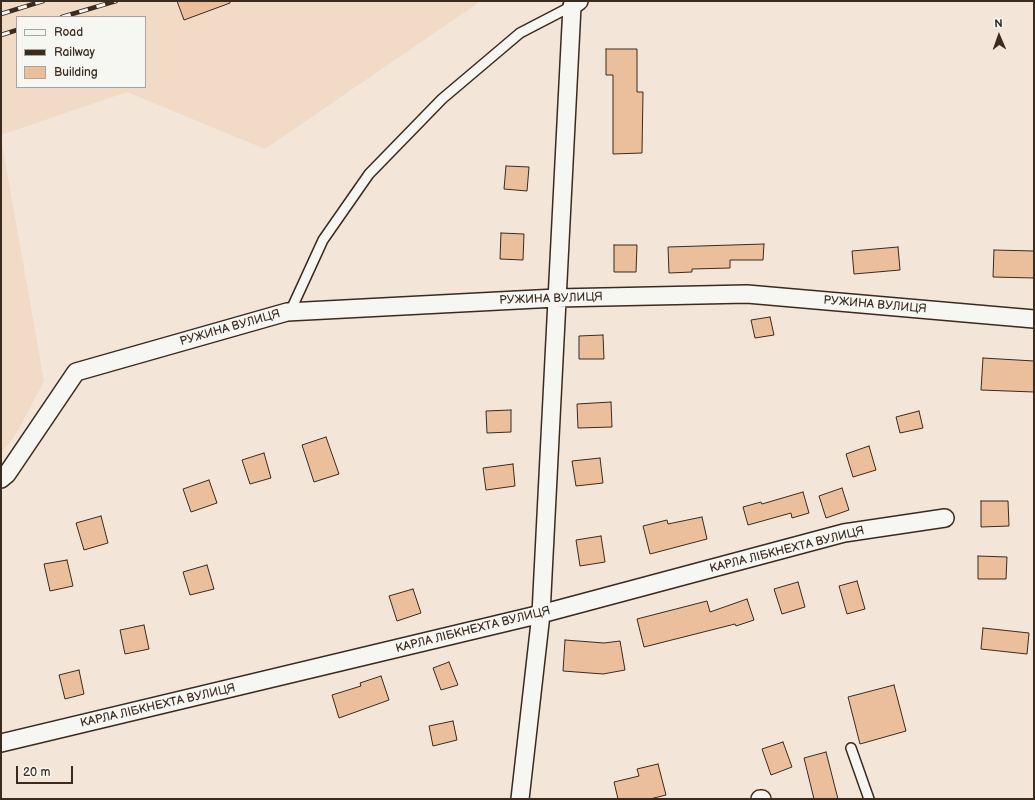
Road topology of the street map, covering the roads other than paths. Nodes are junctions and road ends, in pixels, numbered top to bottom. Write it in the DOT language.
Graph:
graph roads {
  1 [pos="576,4"];
  2 [pos="556,298"];
  3 [pos="290,312"];
  4 [pos="1034,319"];
  5 [pos="1,479"];
  6 [pos="945,518"];
  7 [pos="541,614"];
  8 [pos="1,744"];
  9 [pos="851,748"];
  10 [pos="520,799"];
  11 [pos="870,799"];
  1 -- 2 [label="street"];
  1 -- 3 [label="lane"];
  2 -- 3 [label="street, РУЖИНА ВУЛИЦЯ"];
  2 -- 4 [label="street, РУЖИНА ВУЛИЦЯ"];
  2 -- 7 [label="street"];
  3 -- 5 [label="street, РУЖИНА ВУЛИЦЯ"];
  6 -- 7 [label="street, КАРЛА ЛІБКНЕХТА ВУЛИЦЯ"];
  7 -- 8 [label="street, КАРЛА ЛІБКНЕХТА ВУЛИЦЯ"];
  7 -- 10 [label="street"];
  9 -- 11 [label="lane"];
}
